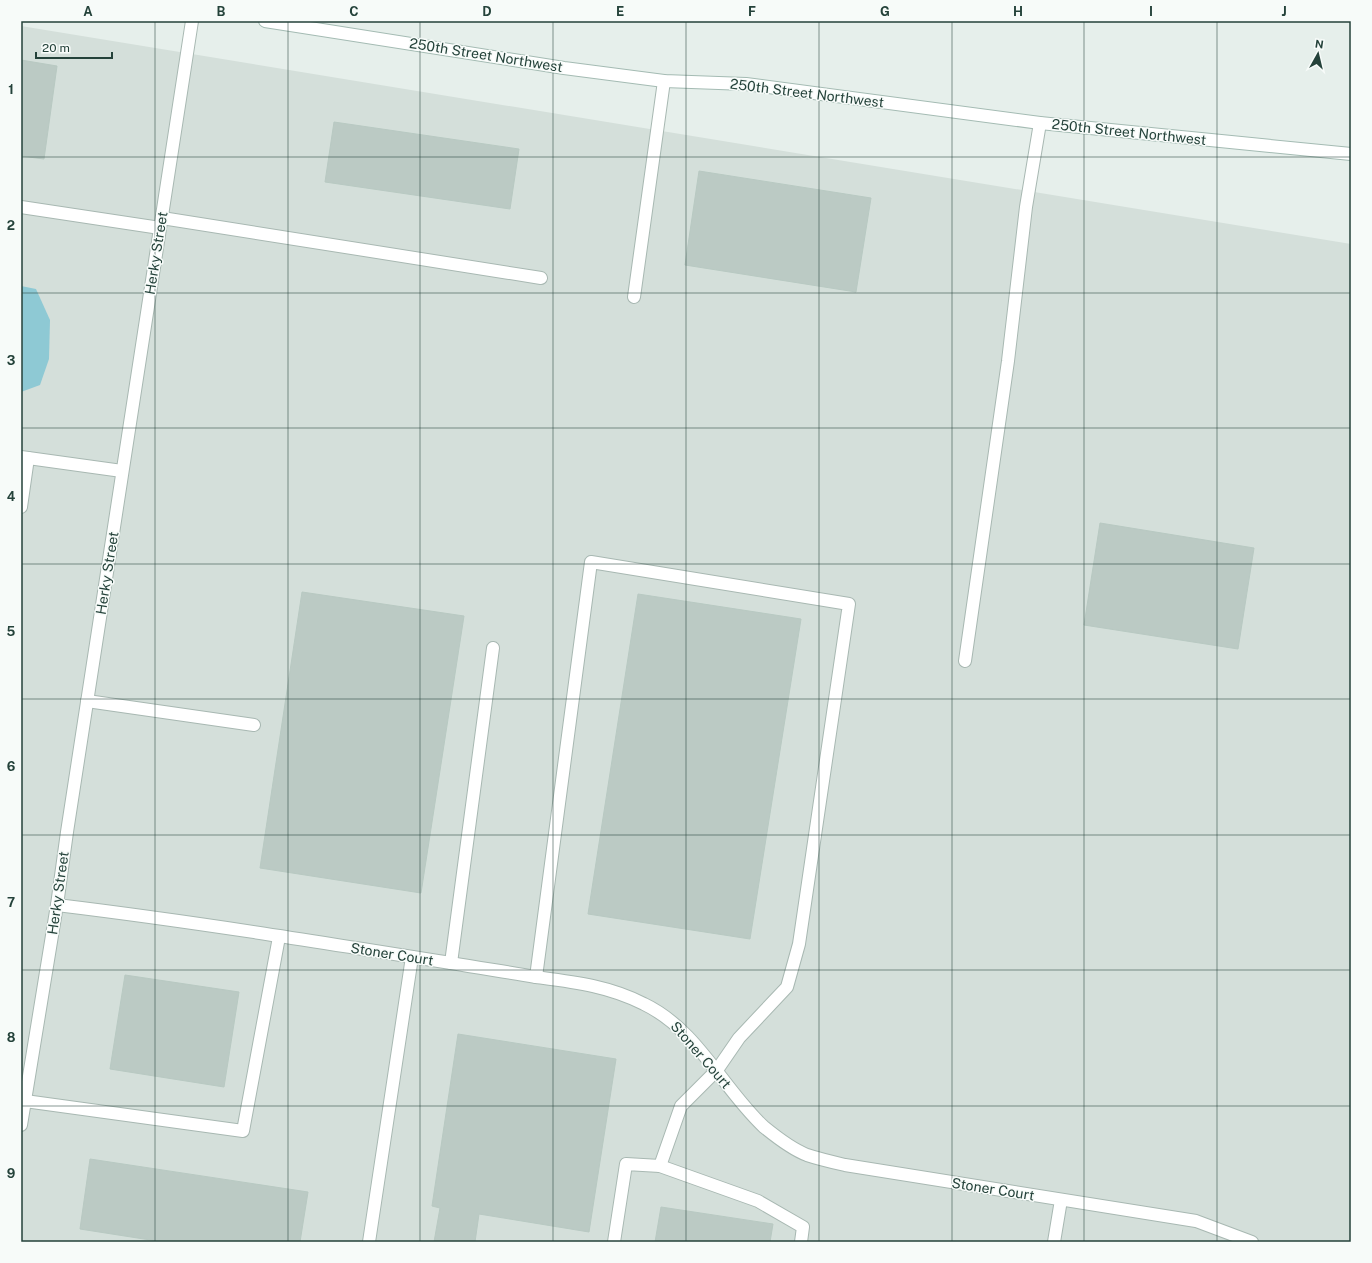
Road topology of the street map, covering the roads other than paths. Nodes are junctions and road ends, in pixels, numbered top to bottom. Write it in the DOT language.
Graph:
graph roads {
  1 [pos="192,21"];
  2 [pos="265,21"];
  3 [pos="664,81"];
  4 [pos="1040,123"];
  5 [pos="1351,154"];
  6 [pos="21,207"];
  7 [pos="161,223"];
  8 [pos="541,278"];
  9 [pos="634,297"];
  10 [pos="25,457"];
  11 [pos="122,471"];
  12 [pos="21,507"];
  13 [pos="493,648"];
  14 [pos="965,661"];
  15 [pos="87,701"];
  16 [pos="254,725"];
  17 [pos="57,905"];
  18 [pos="279,937"];
  19 [pos="412,957"];
  20 [pos="451,963"];
  21 [pos="536,976"];
  22 [pos="716,1070"];
  23 [pos="25,1101"];
  24 [pos="21,1125"];
  25 [pos="660,1166"];
  26 [pos="1061,1200"];
  27 [pos="369,1242"];
  28 [pos="614,1242"];
  29 [pos="801,1242"];
  30 [pos="1054,1242"];
  31 [pos="1252,1242"];
  1 -- 7 [label="street, Herky Street"];
  2 -- 3 [label="street, 250th Street Northwest"];
  3 -- 4 [label="street, 250th Street Northwest"];
  3 -- 9 [label="street"];
  4 -- 5 [label="street, 250th Street Northwest"];
  4 -- 14 [label="street"];
  6 -- 7 [label="street"];
  7 -- 8 [label="street"];
  7 -- 11 [label="street, Herky Street"];
  10 -- 11 [label="street"];
  10 -- 12 [label="street"];
  11 -- 15 [label="street, Herky Street"];
  13 -- 20 [label="street"];
  15 -- 16 [label="street"];
  15 -- 17 [label="street, Herky Street"];
  17 -- 18 [label="street, Stoner Court"];
  17 -- 23 [label="street, Herky Street"];
  18 -- 19 [label="street, Stoner Court"];
  18 -- 23 [label="street"];
  19 -- 20 [label="street, Stoner Court"];
  19 -- 27 [label="street"];
  20 -- 21 [label="street, Stoner Court"];
  21 -- 22 [label="street, Stoner Court"];
  21 -- 22 [label="street"];
  22 -- 25 [label="street"];
  22 -- 26 [label="street, Stoner Court"];
  23 -- 24 [label="street, Herky Street"];
  25 -- 28 [label="street"];
  25 -- 29 [label="street"];
  26 -- 30 [label="street"];
  26 -- 31 [label="street, Stoner Court"];
}
